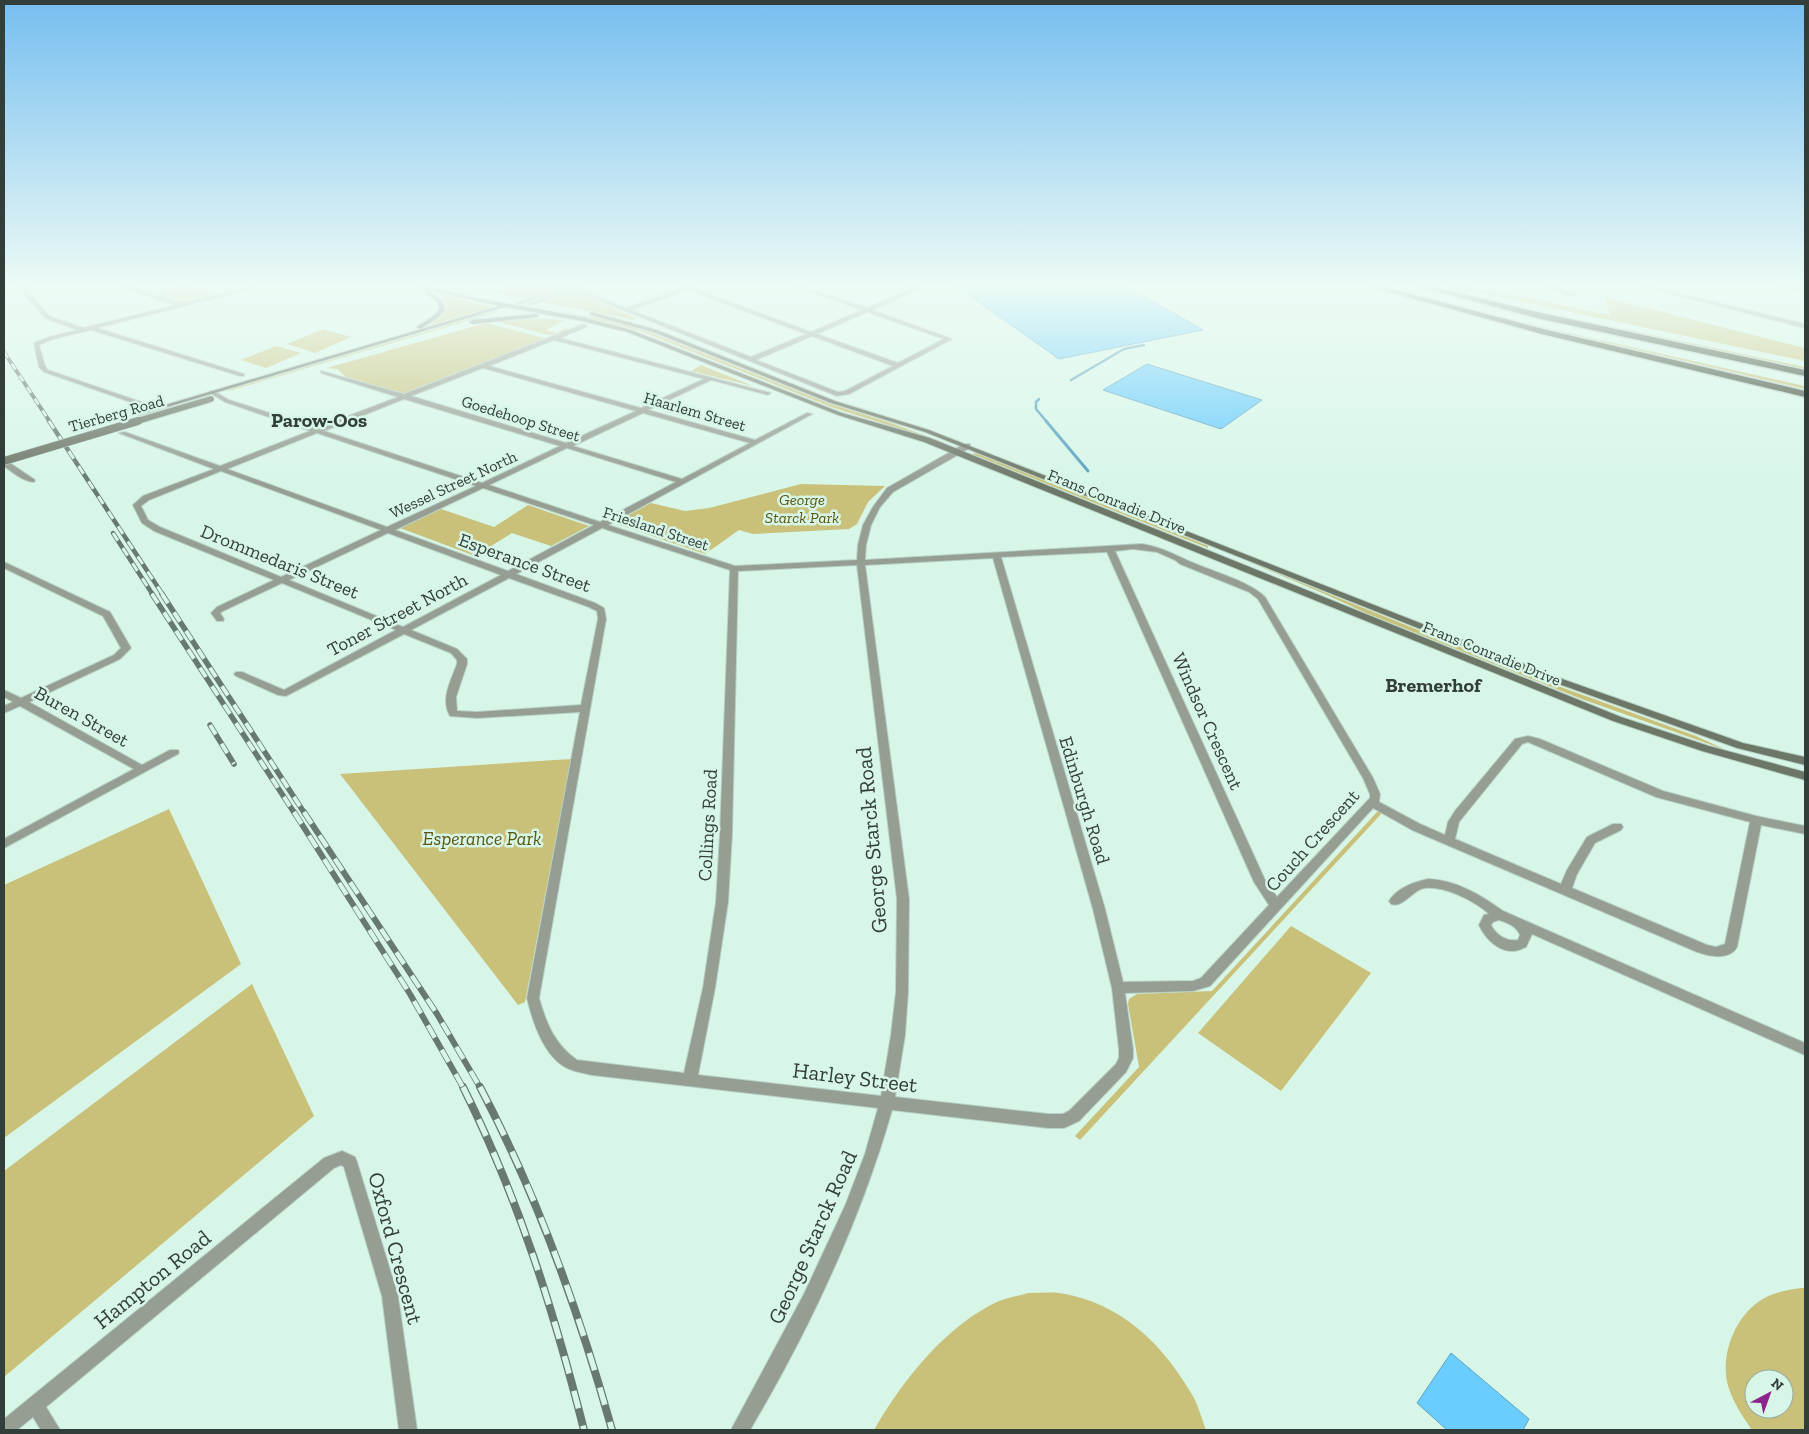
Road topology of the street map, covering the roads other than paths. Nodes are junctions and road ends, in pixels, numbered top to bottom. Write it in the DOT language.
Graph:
graph roads {
  1 [pos="38,351"];
  2 [pos="165,351"];
  3 [pos="356,351"];
  4 [pos="370,351"];
  5 [pos="521,351"];
  6 [pos="604,351"];
  7 [pos="682,351"];
  8 [pos="706,351"];
  9 [pos="727,351"];
  10 [pos="772,351"];
  11 [pos="858,351"];
  12 [pos="927,351"];
  13 [pos="1624,351"];
  14 [pos="1657,351"];
  15 [pos="1703,351"];
  16 [pos="1739,351"];
  17 [pos="750,360"];
  18 [pos="1805,365"];
  19 [pos="483,366"];
  20 [pos="899,366"];
  21 [pos="323,372"];
  22 [pos="1805,373"];
  23 [pos="242,375"];
  24 [pos="710,378"];
  25 [pos="1805,384"];
  26 [pos="768,393"];
  27 [pos="1805,394"];
  28 [pos="211,396"];
  29 [pos="404,397"];
  30 [pos="142,404"];
  31 [pos="642,410"];
  32 [pos="809,414"];
  33 [pos="317,431"];
  34 [pos="123,433"];
  35 [pos="755,442"];
  36 [pos="566,446"];
  37 [pos="967,446"];
  38 [pos="956,452"];
  39 [pos="4,454"];
  40 [pos="4,462"];
  41 [pos="221,469"];
  42 [pos="32,480"];
  43 [pos="682,481"];
  44 [pos="482,486"];
  45 [pos="600,525"];
  46 [pos="387,530"];
  47 [pos="1114,548"];
  48 [pos="996,554"];
  49 [pos="861,562"];
  50 [pos="4,565"];
  51 [pos="734,569"];
  52 [pos="508,574"];
  53 [pos="281,580"];
  54 [pos="220,619"];
  55 [pos="403,630"];
  56 [pos="239,674"];
  57 [pos="4,693"];
  58 [pos="21,702"];
  59 [pos="586,708"];
  60 [pos="4,710"];
  61 [pos="174,752"];
  62 [pos="1805,761"];
  63 [pos="142,769"];
  64 [pos="1805,776"];
  65 [pos="1372,803"];
  66 [pos="1756,820"];
  67 [pos="1617,827"];
  68 [pos="1805,830"];
  69 [pos="1449,840"];
  70 [pos="4,844"];
  71 [pos="1565,890"];
  72 [pos="1395,901"];
  73 [pos="1276,905"];
  74 [pos="1500,915"];
  75 [pos="1517,922"];
  76 [pos="1526,935"];
  77 [pos="1552,937"];
  78 [pos="1118,988"];
  79 [pos="1805,1049"];
  80 [pos="557,1052"];
  81 [pos="1126,1058"];
  82 [pos="690,1079"];
  83 [pos="887,1103"];
  84 [pos="329,1163"];
  85 [pos="35,1405"];
  86 [pos="4,1430"];
  87 [pos="50,1430"];
  88 [pos="408,1430"];
  89 [pos="740,1430"];
  1 -- 30 [label="street"];
  2 -- 23 [label="street"];
  3 -- 28 [label="main road, Tierberg Road"];
  4 -- 28 [label="main road, Tierberg Road"];
  5 -- 19 [label="street"];
  6 -- 24 [label="street"];
  7 -- 38 [label="main road, Frans Conradie Drive"];
  8 -- 37 [label="main road, Frans Conradie Drive"];
  9 -- 17 [label="street"];
  10 -- 17 [label="street"];
  11 -- 20 [label="street"];
  12 -- 20 [label="street"];
  13 -- 27 [label="highway"];
  14 -- 25 [label="highway"];
  15 -- 22 [label="highway"];
  16 -- 18 [label="highway"];
  17 -- 20 [label="street"];
  19 -- 29 [label="street"];
  19 -- 31 [label="street, Haarlem Street"];
  21 -- 29 [label="street, Goedehoop Street"];
  24 -- 26 [label="street"];
  24 -- 31 [label="street, Wessel Street North"];
  28 -- 33 [label="street, Friesland Street"];
  28 -- 39 [label="main road, Tierberg Road"];
  28 -- 40 [label="main road, Tierberg Road, bridge"];
  29 -- 33 [label="street"];
  29 -- 36 [label="street, Goedehoop Street"];
  31 -- 35 [label="street, Haarlem Street"];
  31 -- 36 [label="street, Wessel Street North"];
  32 -- 35 [label="street, Toner Street North"];
  33 -- 41 [label="street"];
  33 -- 44 [label="street, Friesland Street"];
  34 -- 41 [label="street, Esperance Street"];
  35 -- 43 [label="street, Toner Street North"];
  36 -- 43 [label="street, Goedehoop Street"];
  36 -- 44 [label="street, Wessel Street North"];
  37 -- 38 [label="street, George Starck Road"];
  37 -- 62 [label="main road, Frans Conradie Drive"];
  38 -- 49 [label="street, George Starck Road"];
  38 -- 64 [label="main road, Frans Conradie Drive"];
  40 -- 42 [label="street"];
  41 -- 46 [label="street, Esperance Street"];
  41 -- 53 [label="street, Drommedaris Street"];
  43 -- 45 [label="street, Toner Street North"];
  44 -- 45 [label="street, Friesland Street"];
  44 -- 46 [label="street, Wessel Street North"];
  45 -- 51 [label="street, Friesland Street"];
  45 -- 52 [label="street, Toner Street North"];
  46 -- 52 [label="street, Esperance Street"];
  46 -- 53 [label="street, Wessel Street North"];
  47 -- 48 [label="street, Friesland Street"];
  47 -- 65 [label="street, Couch Crescent"];
  47 -- 73 [label="street, Windsor Crescent"];
  48 -- 49 [label="street, Friesland Street"];
  48 -- 78 [label="street, Edinburgh Road"];
  49 -- 51 [label="street, Friesland Street"];
  49 -- 83 [label="street, George Starck Road"];
  50 -- 58 [label="street"];
  51 -- 82 [label="street, Collings Road"];
  52 -- 55 [label="street, Toner Street North"];
  52 -- 59 [label="street, Esperance Street"];
  53 -- 54 [label="street, Wessel Street North"];
  53 -- 55 [label="street, Drommedaris Street"];
  55 -- 56 [label="street, Toner Street North"];
  55 -- 59 [label="street, Drommedaris Street"];
  57 -- 58 [label="street, Buren Street"];
  58 -- 60 [label="street"];
  58 -- 63 [label="street, Buren Street"];
  59 -- 80 [label="street, Esperance Street"];
  61 -- 63 [label="street"];
  63 -- 70 [label="street"];
  65 -- 69 [label="street"];
  65 -- 73 [label="street, Couch Crescent"];
  66 -- 68 [label="street"];
  66 -- 69 [label="street"];
  66 -- 71 [label="street"];
  67 -- 71 [label="street"];
  69 -- 71 [label="street"];
  72 -- 74 [label="street"];
  73 -- 78 [label="street, Couch Crescent"];
  74 -- 75 [label="street"];
  74 -- 76 [label="street"];
  75 -- 76 [label="street"];
  75 -- 77 [label="street"];
  76 -- 77 [label="street"];
  77 -- 79 [label="street"];
  78 -- 81 [label="street, Edinburgh Road"];
  80 -- 82 [label="street, Harley Street"];
  81 -- 83 [label="street, Harley Street"];
  82 -- 83 [label="street, Harley Street"];
  83 -- 89 [label="street, George Starck Road"];
  84 -- 85 [label="street, Hampton Road"];
  84 -- 88 [label="street, Oxford Crescent"];
  85 -- 86 [label="street, Hampton Road"];
  85 -- 87 [label="street"];
}
